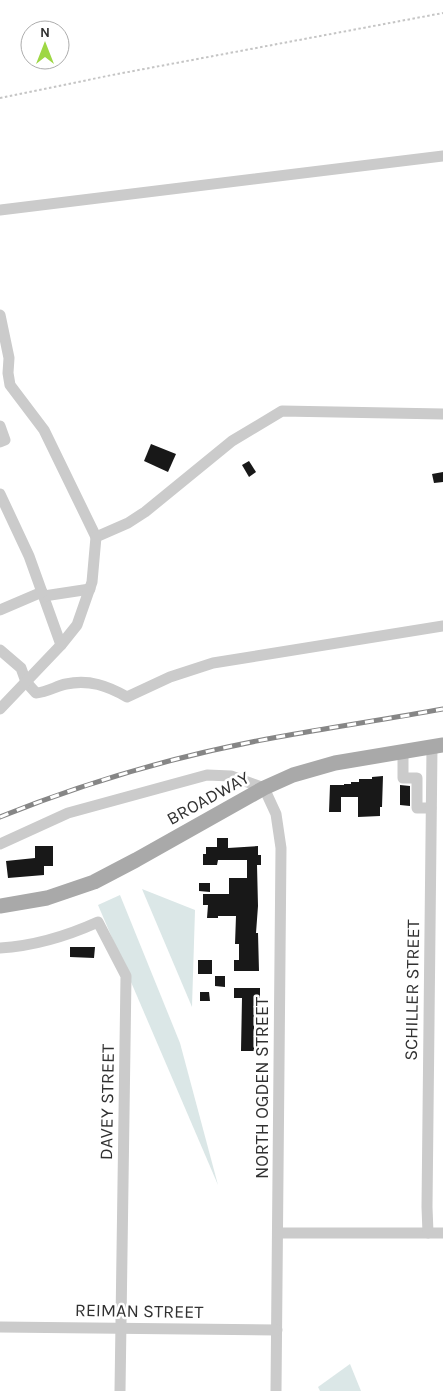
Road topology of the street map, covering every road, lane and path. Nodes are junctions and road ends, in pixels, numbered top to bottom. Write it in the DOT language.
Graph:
graph roads {
  1 [pos="443,12"];
  2 [pos="0,98"];
  3 [pos="443,156"];
  4 [pos="0,210"];
  5 [pos="0,314"];
  6 [pos="5,388"];
  7 [pos="443,414"];
  8 [pos="0,426"];
  9 [pos="0,442"];
  10 [pos="0,494"];
  11 [pos="96,537"];
  12 [pos="90,589"];
  13 [pos="43,594"];
  14 [pos="0,610"];
  15 [pos="443,626"];
  16 [pos="62,645"];
  17 [pos="0,650"];
  18 [pos="26,682"];
  19 [pos="0,709"];
  20 [pos="437,746"];
  21 [pos="403,752"];
  22 [pos="264,788"];
  23 [pos="431,808"];
  24 [pos="0,844"];
  25 [pos="0,906"];
  26 [pos="0,948"];
  27 [pos="278,1233"];
  28 [pos="428,1233"];
  29 [pos="443,1234"];
  30 [pos="0,1328"];
  31 [pos="121,1328"];
  32 [pos="277,1330"];
  33 [pos="120,1391"];
  34 [pos="276,1391"];
  1 -- 2 [label="path"];
  3 -- 4 [label="street"];
  5 -- 6 [label="street"];
  6 -- 11 [label="street"];
  7 -- 11 [label="street"];
  8 -- 9 [label="street"];
  10 -- 13 [label="street"];
  11 -- 12 [label="street"];
  12 -- 13 [label="street"];
  12 -- 16 [label="street"];
  13 -- 14 [label="street"];
  13 -- 16 [label="street"];
  15 -- 18 [label="street"];
  16 -- 18 [label="street"];
  17 -- 18 [label="street"];
  18 -- 19 [label="street"];
  20 -- 21 [label="main road, BROADWAY"];
  20 -- 23 [label="street, SCHILLER STREET"];
  21 -- 22 [label="main road, BROADWAY"];
  21 -- 23 [label="street"];
  22 -- 24 [label="street"];
  22 -- 25 [label="main road, BROADWAY"];
  22 -- 27 [label="street, NORTH OGDEN STREET"];
  23 -- 28 [label="street, SCHILLER STREET"];
  26 -- 31 [label="street, DAVEY STREET"];
  27 -- 28 [label="street"];
  27 -- 32 [label="street, NORTH OGDEN STREET"];
  28 -- 29 [label="street"];
  30 -- 31 [label="street, REIMAN STREET"];
  31 -- 32 [label="street, REIMAN STREET"];
  31 -- 33 [label="street, DAVEY STREET"];
  32 -- 34 [label="street, NORTH OGDEN STREET"];
}
